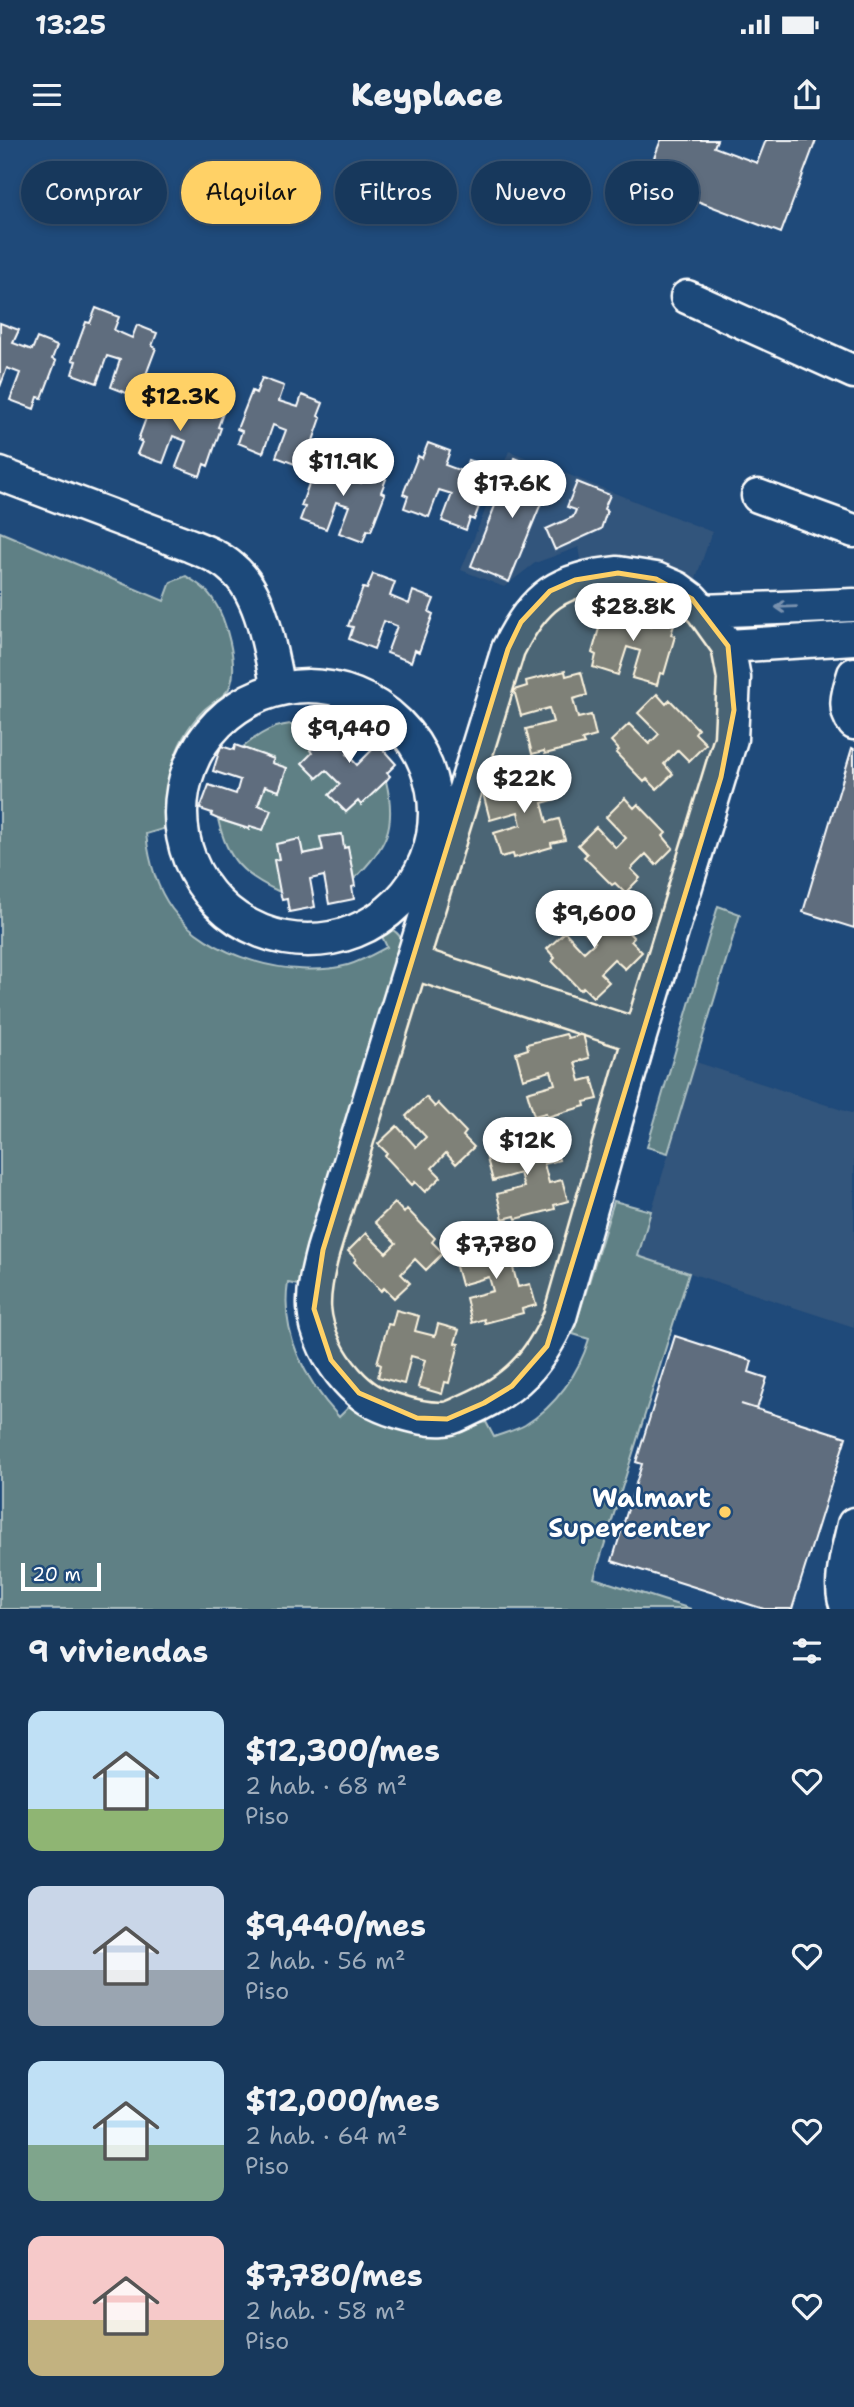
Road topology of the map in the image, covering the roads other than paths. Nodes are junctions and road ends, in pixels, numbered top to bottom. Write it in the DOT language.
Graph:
graph roads {
  1 [pos="687,297"];
  2 [pos="854,372"];
  3 [pos="0,474"];
  4 [pos="758,496"];
  5 [pos="854,531"];
  6 [pos="854,604"];
  7 [pos="703,611"];
  8 [pos="854,638"];
  9 [pos="728,646"];
  10 [pos="854,674"];
  11 [pos="278,689"];
  12 [pos="851,719"];
  13 [pos="436,856"];
  14 [pos="411,962"];
  15 [pos="640,1036"];
  16 [pos="854,1524"];
  17 [pos="848,1609"];
  1 -- 2 [label="street"];
  3 -- 11 [label="street"];
  4 -- 5 [label="street"];
  6 -- 7 [label="street, one-way"];
  7 -- 9 [label="street"];
  7 -- 13 [label="street"];
  8 -- 9 [label="street"];
  9 -- 15 [label="street"];
  10 -- 12 [label="street"];
  11 -- 13 [label="street"];
  11 -- 13 [label="street"];
  13 -- 14 [label="street"];
  14 -- 15 [label="street"];
  14 -- 15 [label="street"];
  16 -- 17 [label="street"];
}
